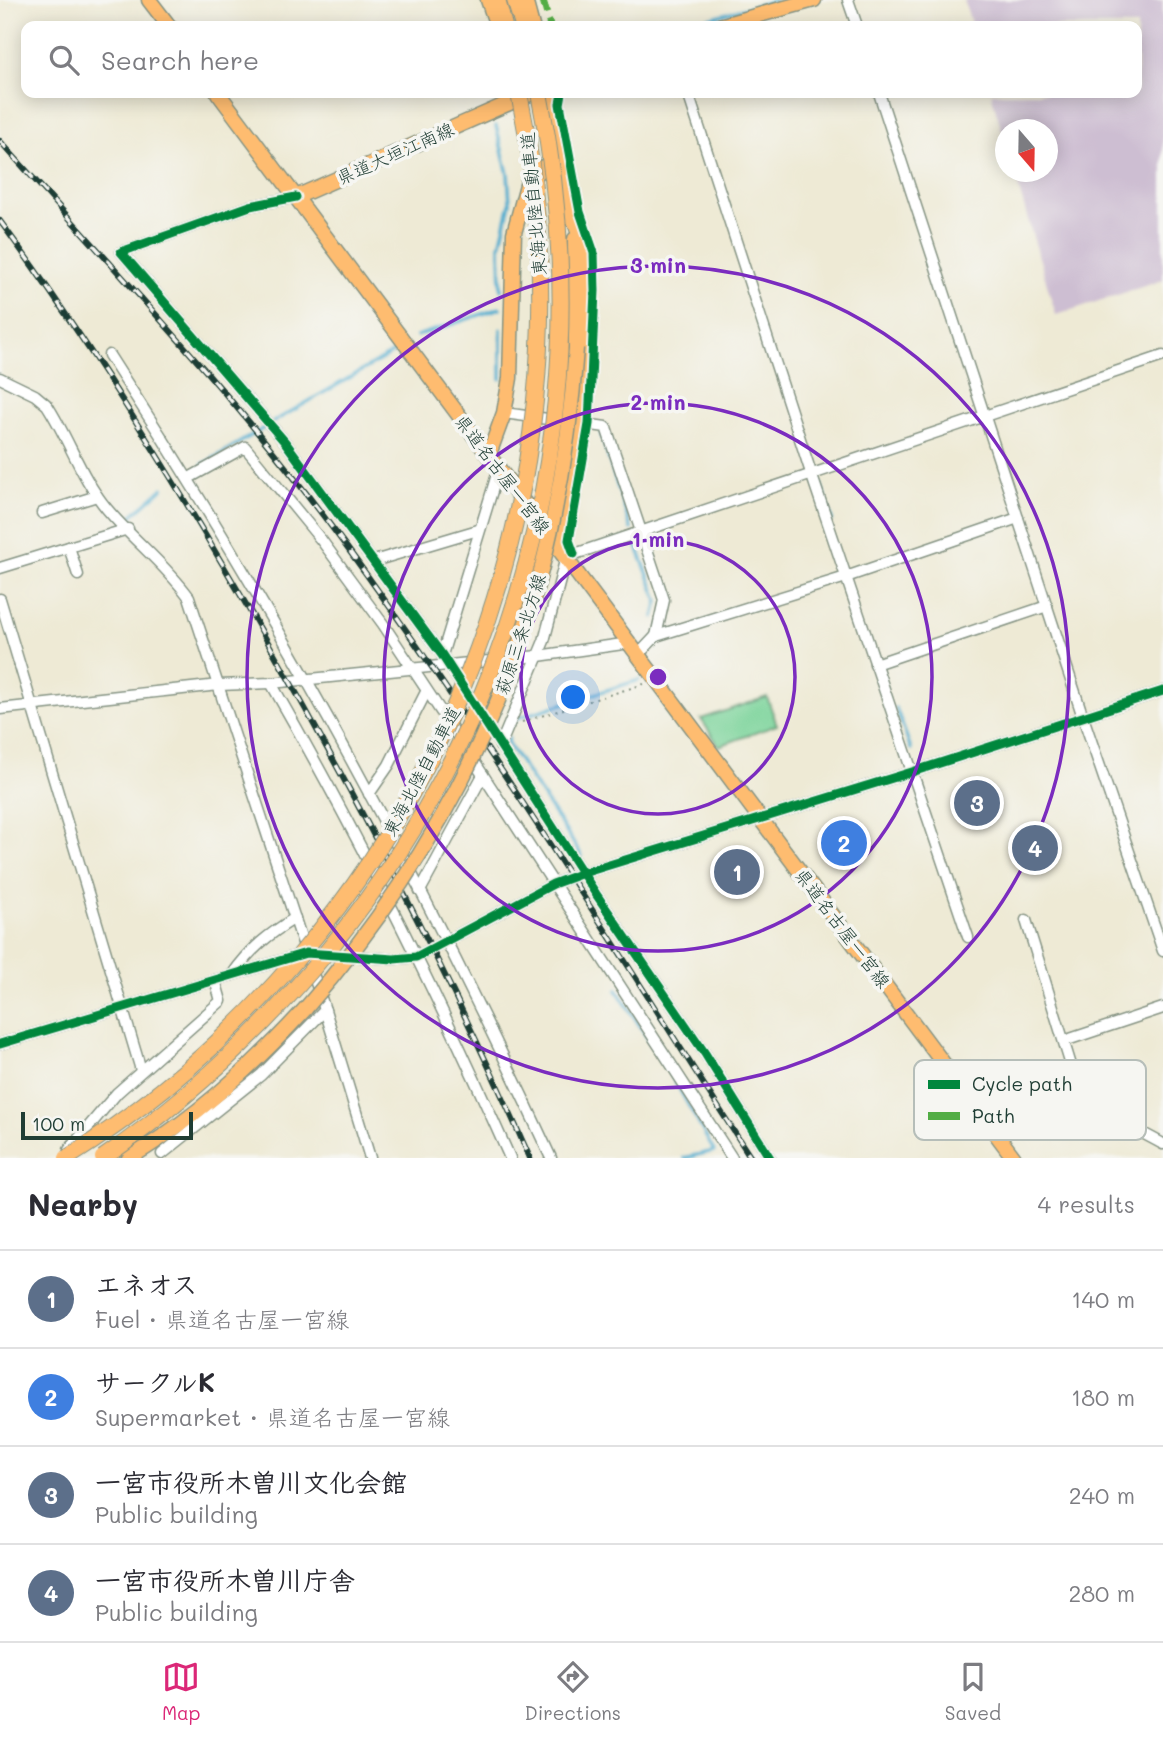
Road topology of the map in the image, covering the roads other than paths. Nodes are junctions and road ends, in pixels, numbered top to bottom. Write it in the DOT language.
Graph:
graph roads {
  1 [pos="149,0"];
  2 [pos="488,0"];
  3 [pos="497,0"];
  4 [pos="516,0"];
  5 [pos="525,0"];
  6 [pos="814,0"];
  7 [pos="848,0"];
  8 [pos="165,21"];
  9 [pos="495,21"];
  10 [pos="503,21"];
  11 [pos="522,21"];
  12 [pos="531,21"];
  13 [pos="737,21"];
  14 [pos="855,21"];
  15 [pos="222,98"];
  16 [pos="520,98"];
  17 [pos="524,98"];
  18 [pos="536,98"];
  19 [pos="538,98"];
  20 [pos="550,98"];
  21 [pos="690,98"];
  22 [pos="881,98"];
  23 [pos="557,129"];
  24 [pos="561,152"];
  25 [pos="296,197"];
  26 [pos="571,209"];
  27 [pos="109,355"];
  28 [pos="1162,360"];
  29 [pos="0,378"];
  30 [pos="503,412"];
  31 [pos="984,415"];
  32 [pos="582,423"];
  33 [pos="489,454"];
  34 [pos="499,468"];
  35 [pos="812,476"];
  36 [pos="189,478"];
  37 [pos="97,496"];
  38 [pos="42,513"];
  39 [pos="1018,518"];
  40 [pos="128,528"];
  41 [pos="478,530"];
  42 [pos="640,532"];
  43 [pos="69,547"];
  44 [pos="563,554"];
  45 [pos="374,561"];
  46 [pos="0,568"];
  47 [pos="78,575"];
  48 [pos="846,577"];
  49 [pos="0,599"];
  50 [pos="1047,606"];
  51 [pos="656,636"];
  52 [pos="634,649"];
  53 [pos="538,656"];
  54 [pos="444,659"];
  55 [pos="875,664"];
  56 [pos="412,667"];
  57 [pos="307,679"];
  58 [pos="271,683"];
  59 [pos="219,685"];
  60 [pos="1163,691"];
  61 [pos="426,692"];
  62 [pos="30,705"];
  63 [pos="0,709"];
  64 [pos="1083,717"];
  65 [pos="500,746"];
  66 [pos="912,772"];
  67 [pos="482,775"];
  68 [pos="369,794"];
  69 [pos="760,818"];
  70 [pos="583,873"];
  71 [pos="553,884"];
  72 [pos="420,891"];
  73 [pos="295,918"];
  74 [pos="1026,920"];
  75 [pos="968,937"];
  76 [pos="448,943"];
  77 [pos="1163,951"];
  78 [pos="306,953"];
  79 [pos="416,957"];
  80 [pos="232,975"];
  81 [pos="215,980"];
  82 [pos="121,1007"];
  83 [pos="1163,1009"];
  84 [pos="326,1010"];
  85 [pos="1065,1041"];
  86 [pos="0,1044"];
  87 [pos="941,1060"];
  88 [pos="1070,1060"];
  89 [pos="141,1070"];
  90 [pos="1146,1134"];
  91 [pos="1001,1140"];
  92 [pos="1163,1144"];
  93 [pos="159,1154"];
  94 [pos="65,1158"];
  95 [pos="103,1158"];
  96 [pos="115,1158"];
  97 [pos="129,1158"];
  98 [pos="370,1158"];
  99 [pos="510,1158"];
  100 [pos="551,1158"];
  101 [pos="732,1158"];
  102 [pos="770,1158"];
  103 [pos="1014,1158"];
  1 -- 8 [label="main road"];
  2 -- 9 [label="main road"];
  3 -- 10 [label="highway"];
  4 -- 11 [label="highway"];
  5 -- 12 [label="main road"];
  6 -- 13 [label="main road"];
  7 -- 14 [label="street"];
  15 -- 25 [label="main road, 県道名古屋一宮線"];
  16 -- 94 [label="highway, 東海北陸自動車道, bridge"];
  17 -- 25 [label="main road, 県道大垣江南線"];
  18 -- 95 [label="highway, 東海北陸自動車道, bridge"];
  19 -- 23 [label="main road, 萩原三条北方線"];
  20 -- 23 [label="main road, 萩原三条北方線"];
  21 -- 35 [label="street"];
  22 -- 31 [label="street"];
  23 -- 24 [label="main road, 萩原三条北方線"];
  24 -- 26 [label="main road, 萩原三条北方線"];
  24 -- 30 [label="main road"];
  25 -- 33 [label="main road, 県道名古屋一宮線"];
  25 -- 45 [label="street"];
  26 -- 32 [label="main road"];
  26 -- 93 [label="main road, 萩原三条北方線, bridge"];
  27 -- 36 [label="street"];
  28 -- 31 [label="street"];
  29 -- 37 [label="street"];
  30 -- 32 [label="street"];
  30 -- 33 [label="main road"];
  31 -- 35 [label="street"];
  31 -- 39 [label="street"];
  32 -- 42 [label="street"];
  32 -- 44 [label="main road"];
  33 -- 34 [label="main road, 県道名古屋一宮線"];
  34 -- 41 [label="street"];
  34 -- 44 [label="main road, 県道名古屋一宮線"];
  35 -- 42 [label="street"];
  35 -- 48 [label="street"];
  36 -- 56 [label="street"];
  36 -- 57 [label="street"];
  37 -- 38 [label="street"];
  37 -- 40 [label="street"];
  39 -- 48 [label="street"];
  39 -- 50 [label="street"];
  40 -- 43 [label="street"];
  40 -- 59 [label="street"];
  41 -- 45 [label="street"];
  41 -- 54 [label="street"];
  42 -- 44 [label="street"];
  42 -- 51 [label="street"];
  43 -- 46 [label="street"];
  43 -- 47 [label="street"];
  44 -- 52 [label="main road, 県道名古屋一宮線"];
  44 -- 53 [label="street"];
  45 -- 54 [label="street"];
  48 -- 51 [label="street"];
  48 -- 55 [label="street"];
  49 -- 62 [label="street"];
  50 -- 55 [label="street"];
  50 -- 64 [label="street"];
  51 -- 52 [label="street"];
  52 -- 53 [label="street"];
  52 -- 69 [label="main road, 県道名古屋一宮線"];
  53 -- 54 [label="street"];
  53 -- 65 [label="street"];
  54 -- 56 [label="street"];
  54 -- 65 [label="street"];
  55 -- 66 [label="street"];
  56 -- 57 [label="street"];
  56 -- 61 [label="street"];
  57 -- 58 [label="street"];
  57 -- 68 [label="street"];
  58 -- 59 [label="street"];
  58 -- 79 [label="street"];
  59 -- 62 [label="street"];
  59 -- 73 [label="street"];
  60 -- 64 [label="street"];
  61 -- 67 [label="street"];
  61 -- 68 [label="street"];
  62 -- 63 [label="street"];
  62 -- 82 [label="street"];
  64 -- 66 [label="street"];
  64 -- 77 [label="street"];
  65 -- 70 [label="street"];
  66 -- 69 [label="street"];
  66 -- 75 [label="street"];
  67 -- 71 [label="street"];
  67 -- 72 [label="street"];
  68 -- 72 [label="street"];
  69 -- 70 [label="street"];
  69 -- 87 [label="main road, 県道名古屋一宮線"];
  70 -- 71 [label="street"];
  70 -- 102 [label="street"];
  71 -- 76 [label="street"];
  71 -- 101 [label="street"];
  72 -- 76 [label="street"];
  73 -- 78 [label="street"];
  73 -- 80 [label="street"];
  74 -- 85 [label="street"];
  76 -- 79 [label="street"];
  76 -- 100 [label="street"];
  78 -- 79 [label="street"];
  78 -- 80 [label="street"];
  78 -- 84 [label="street"];
  79 -- 99 [label="street"];
  80 -- 81 [label="street"];
  81 -- 82 [label="street"];
  81 -- 89 [label="street"];
  82 -- 86 [label="street"];
  82 -- 89 [label="street"];
  83 -- 85 [label="street"];
  84 -- 93 [label="street"];
  84 -- 98 [label="street"];
  85 -- 88 [label="street"];
  89 -- 94 [label="street"];
  90 -- 92 [label="street"];
  91 -- 103 [label="main road, 県道名古屋一宮線"];
  93 -- 96 [label="main road, 萩原三条北方線"];
  93 -- 97 [label="main road, 萩原三条北方線"];
}
